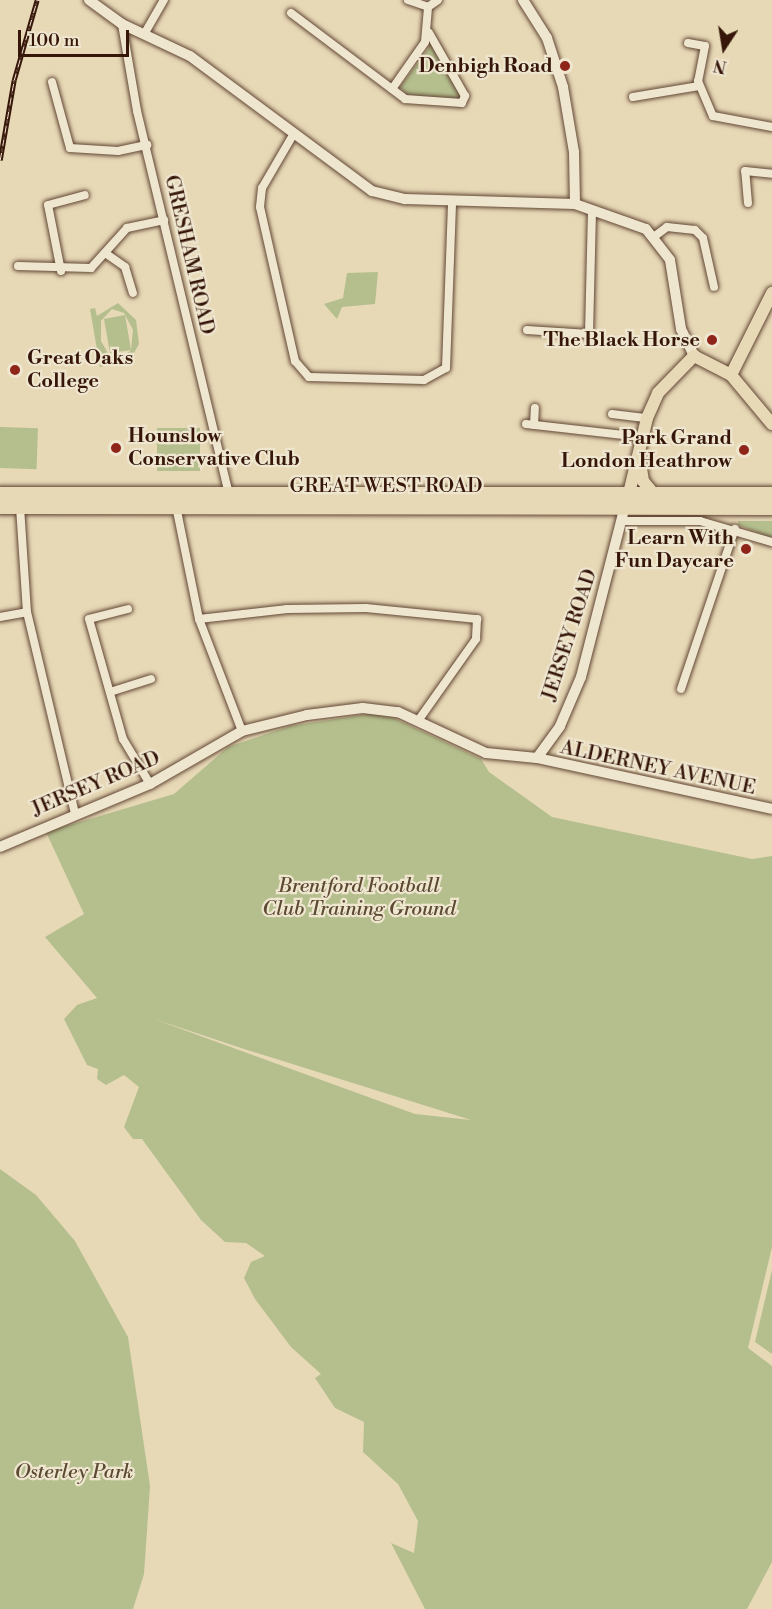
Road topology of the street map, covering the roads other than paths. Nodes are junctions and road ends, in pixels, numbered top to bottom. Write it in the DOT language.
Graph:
graph roads {
  1 [pos="88,0"];
  2 [pos="165,0"];
  3 [pos="408,0"];
  4 [pos="438,0"];
  5 [pos="523,0"];
  6 [pos="428,7"];
  7 [pos="291,13"];
  8 [pos="122,24"];
  9 [pos="146,31"];
  10 [pos="429,33"];
  11 [pos="688,42"];
  12 [pos="52,82"];
  13 [pos="699,86"];
  14 [pos="392,89"];
  15 [pos="633,97"];
  16 [pos="772,127"];
  17 [pos="293,135"];
  18 [pos="147,145"];
  19 [pos="772,174"];
  20 [pos="85,195"];
  21 [pos="452,202"];
  22 [pos="748,203"];
  23 [pos="575,204"];
  24 [pos="592,211"];
  25 [pos="164,220"];
  26 [pos="655,236"];
  27 [pos="108,255"];
  28 [pos="18,266"];
  29 [pos="61,271"];
  30 [pos="714,287"];
  31 [pos="133,293"];
  32 [pos="772,293"];
  33 [pos="767,314"];
  34 [pos="527,330"];
  35 [pos="694,356"];
  36 [pos="731,375"];
  37 [pos="535,408"];
  38 [pos="612,414"];
  39 [pos="646,418"];
  40 [pos="772,424"];
  41 [pos="641,437"];
  42 [pos="639,455"];
  43 [pos="229,493"];
  44 [pos="653,493"];
  45 [pos="0,494"];
  46 [pos="629,494"];
  47 [pos="772,494"];
  48 [pos="176,504"];
  49 [pos="0,507"];
  50 [pos="20,507"];
  51 [pos="772,508"];
  52 [pos="699,513"];
  53 [pos="623,515"];
  54 [pos="735,530"];
  55 [pos="772,542"];
  56 [pos="128,609"];
  57 [pos="27,612"];
  58 [pos="0,617"];
  59 [pos="199,619"];
  60 [pos="151,679"];
  61 [pos="681,689"];
  62 [pos="110,692"];
  63 [pos="420,718"];
  64 [pos="242,731"];
  65 [pos="537,758"];
  66 [pos="150,784"];
  67 [pos="772,809"];
  68 [pos="75,813"];
  69 [pos="0,847"];
  1 -- 8 [label="street"];
  2 -- 9 [label="street"];
  3 -- 6 [label="street"];
  4 -- 6 [label="street"];
  5 -- 23 [label="street"];
  6 -- 10 [label="street"];
  7 -- 14 [label="street"];
  8 -- 9 [label="street"];
  8 -- 18 [label="street, GRESHAM ROAD"];
  9 -- 17 [label="street"];
  10 -- 14 [label="street"];
  10 -- 14 [label="street"];
  11 -- 13 [label="street"];
  12 -- 18 [label="street"];
  13 -- 15 [label="street"];
  13 -- 16 [label="street"];
  17 -- 21 [label="street"];
  17 -- 21 [label="street"];
  18 -- 25 [label="street, GRESHAM ROAD"];
  19 -- 22 [label="street"];
  20 -- 29 [label="street"];
  21 -- 23 [label="street"];
  23 -- 24 [label="street"];
  24 -- 26 [label="street"];
  24 -- 34 [label="street"];
  25 -- 27 [label="street"];
  25 -- 43 [label="street, GRESHAM ROAD"];
  26 -- 30 [label="street"];
  26 -- 35 [label="street"];
  27 -- 29 [label="street"];
  27 -- 31 [label="street"];
  28 -- 29 [label="street"];
  32 -- 33 [label="main road"];
  33 -- 36 [label="main road"];
  35 -- 36 [label="main road"];
  35 -- 39 [label="main road, JERSEY ROAD"];
  36 -- 40 [label="main road"];
  37 -- 41 [label="street"];
  38 -- 39 [label="street"];
  39 -- 41 [label="main road, JERSEY ROAD"];
  41 -- 42 [label="main road, JERSEY ROAD"];
  42 -- 44 [label="main road"];
  42 -- 46 [label="main road, JERSEY ROAD"];
  43 -- 45 [label="highway, GREAT WEST ROAD"];
  43 -- 46 [label="highway, GREAT WEST ROAD"];
  44 -- 46 [label="highway, GREAT WEST ROAD"];
  44 -- 47 [label="highway, GREAT WEST ROAD"];
  46 -- 52 [label="highway"];
  46 -- 53 [label="main road, JERSEY ROAD"];
  48 -- 50 [label="highway, GREAT WEST ROAD"];
  48 -- 53 [label="highway, GREAT WEST ROAD"];
  48 -- 59 [label="street"];
  49 -- 50 [label="highway, GREAT WEST ROAD"];
  50 -- 57 [label="street"];
  51 -- 52 [label="highway, GREAT WEST ROAD"];
  52 -- 53 [label="highway, GREAT WEST ROAD"];
  52 -- 54 [label="street"];
  53 -- 65 [label="street, JERSEY ROAD"];
  54 -- 55 [label="street"];
  54 -- 61 [label="street"];
  56 -- 62 [label="street"];
  57 -- 58 [label="street"];
  57 -- 68 [label="street"];
  59 -- 63 [label="street"];
  59 -- 64 [label="street"];
  60 -- 62 [label="street"];
  62 -- 66 [label="street"];
  63 -- 64 [label="street, JERSEY ROAD"];
  63 -- 65 [label="street, JERSEY ROAD"];
  64 -- 66 [label="street, JERSEY ROAD"];
  65 -- 67 [label="street, ALDERNEY AVENUE"];
  66 -- 68 [label="street, JERSEY ROAD"];
  68 -- 69 [label="street, JERSEY ROAD"];
}
